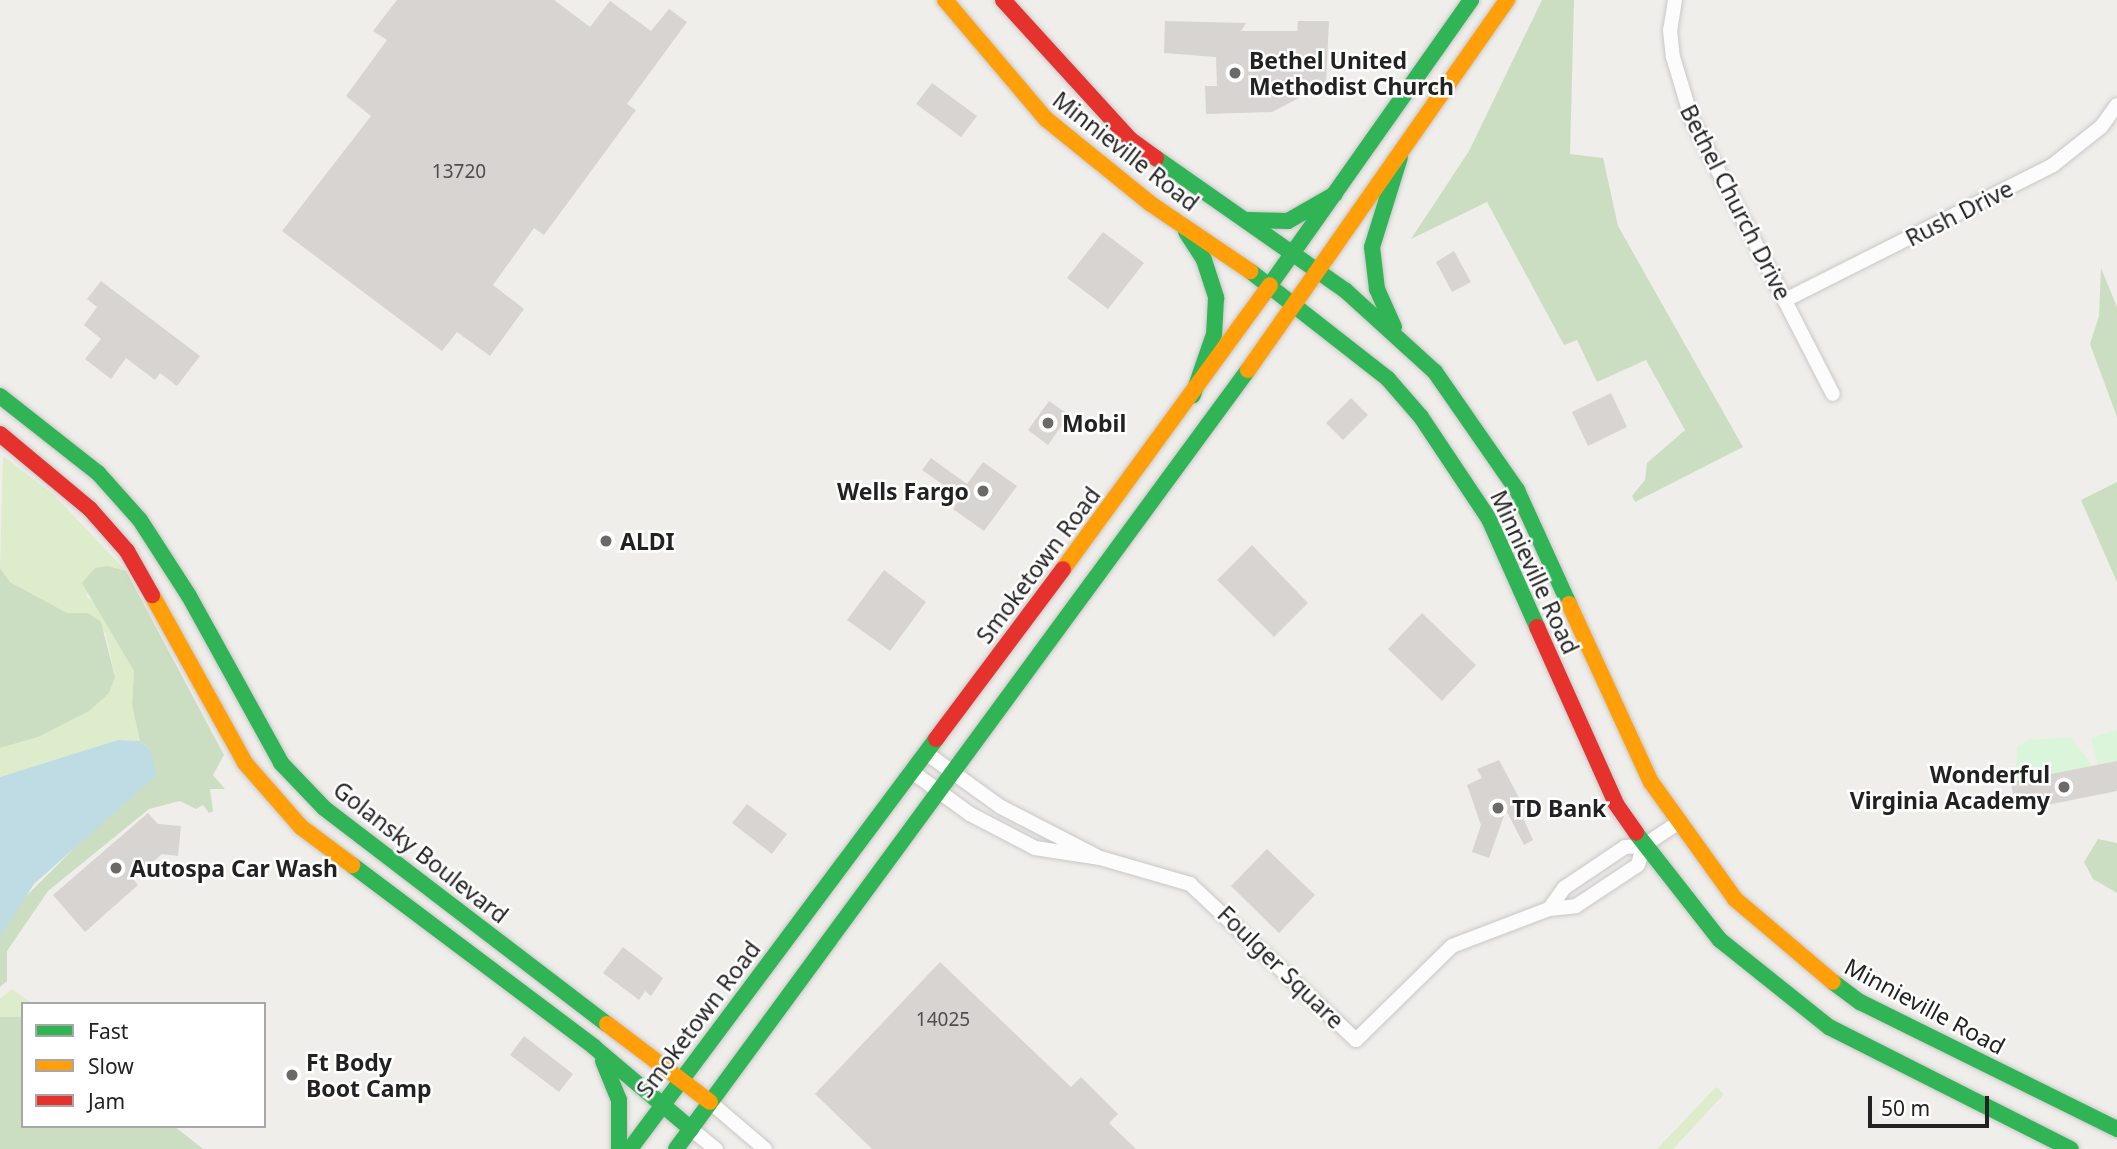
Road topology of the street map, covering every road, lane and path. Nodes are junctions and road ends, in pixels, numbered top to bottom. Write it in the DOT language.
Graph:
graph roads {
  1 [pos="945,0"];
  2 [pos="1003,0"];
  3 [pos="1471,0"];
  4 [pos="1507,0"];
  5 [pos="1675,0"];
  6 [pos="2117,105"];
  7 [pos="1400,158"];
  8 [pos="1335,194"];
  9 [pos="1243,219"];
  10 [pos="1183,226"];
  11 [pos="1293,255"];
  12 [pos="1320,273"];
  13 [pos="1272,285"];
  14 [pos="1785,300"];
  15 [pos="1298,304"];
  16 [pos="1396,333"];
  17 [pos="1833,394"];
  18 [pos="1193,395"];
  19 [pos="0,396"];
  20 [pos="15,407"];
  21 [pos="0,427"];
  22 [pos="0,435"];
  23 [pos="926,753"];
  24 [pos="911,771"];
  25 [pos="290,773"];
  26 [pos="954,774"];
  27 [pos="267,791"];
  28 [pos="940,792"];
  29 [pos="1678,823"];
  30 [pos="1643,846"];
  31 [pos="1100,858"];
  32 [pos="1549,909"];
  33 [pos="594,1047"];
  34 [pos="682,1079"];
  35 [pos="710,1102"];
  36 [pos="664,1104"];
  37 [pos="691,1129"];
  38 [pos="2117,1129"];
  39 [pos="619,1149"];
  40 [pos="630,1149"];
  41 [pos="676,1149"];
  42 [pos="716,1149"];
  43 [pos="765,1149"];
  44 [pos="2071,1149"];
  1 -- 10 [label="main road, Minnieville Road"];
  2 -- 9 [label="main road, Minnieville Road"];
  3 -- 8 [label="main road, Smoketown Road"];
  4 -- 7 [label="main road"];
  5 -- 14 [label="street, Bethel Church Drive"];
  6 -- 14 [label="street, Rush Drive"];
  7 -- 12 [label="main road"];
  7 -- 16 [label="main road"];
  8 -- 9 [label="main road"];
  8 -- 11 [label="main road, Smoketown Road"];
  9 -- 11 [label="main road, Minnieville Road"];
  10 -- 13 [label="main road, Minnieville Road"];
  10 -- 18 [label="main road"];
  11 -- 12 [label="main road, Minnieville Road"];
  11 -- 13 [label="main road, Smoketown Road"];
  12 -- 15 [label="main road"];
  12 -- 16 [label="main road, Minnieville Road"];
  13 -- 15 [label="main road, Minnieville Road"];
  13 -- 18 [label="main road, Smoketown Road"];
  14 -- 17 [label="street, Bethel Church Drive"];
  15 -- 26 [label="main road"];
  15 -- 30 [label="main road, Minnieville Road"];
  16 -- 29 [label="main road, Minnieville Road"];
  18 -- 23 [label="main road, Smoketown Road"];
  19 -- 20 [label="main road, Golansky Boulevard"];
  20 -- 21 [label="main road"];
  20 -- 25 [label="main road, Golansky Boulevard"];
  22 -- 27 [label="main road"];
  23 -- 24 [label="main road, Smoketown Road"];
  23 -- 26 [label="street, Foulger Square"];
  24 -- 28 [label="street, Foulger Square"];
  24 -- 34 [label="main road, Smoketown Road"];
  25 -- 27 [label="main road"];
  25 -- 34 [label="main road, Golansky Boulevard"];
  26 -- 28 [label="main road"];
  26 -- 31 [label="street, Foulger Square"];
  27 -- 33 [label="main road"];
  28 -- 31 [label="street, Foulger Square"];
  28 -- 35 [label="main road"];
  29 -- 30 [label="street, Foulger Square"];
  29 -- 38 [label="main road, Minnieville Road"];
  30 -- 32 [label="street, Foulger Square"];
  30 -- 32 [label="street, Foulger Square"];
  30 -- 44 [label="main road, Minnieville Road"];
  31 -- 32 [label="street, Foulger Square"];
  33 -- 36 [label="main road"];
  33 -- 39 [label="main road"];
  34 -- 35 [label="main road, Golansky Boulevard"];
  34 -- 36 [label="main road, Smoketown Road"];
  35 -- 37 [label="main road"];
  35 -- 43 [label="street"];
  36 -- 37 [label="main road"];
  36 -- 40 [label="main road, Smoketown Road"];
  37 -- 41 [label="main road"];
  37 -- 42 [label="street"];
}
